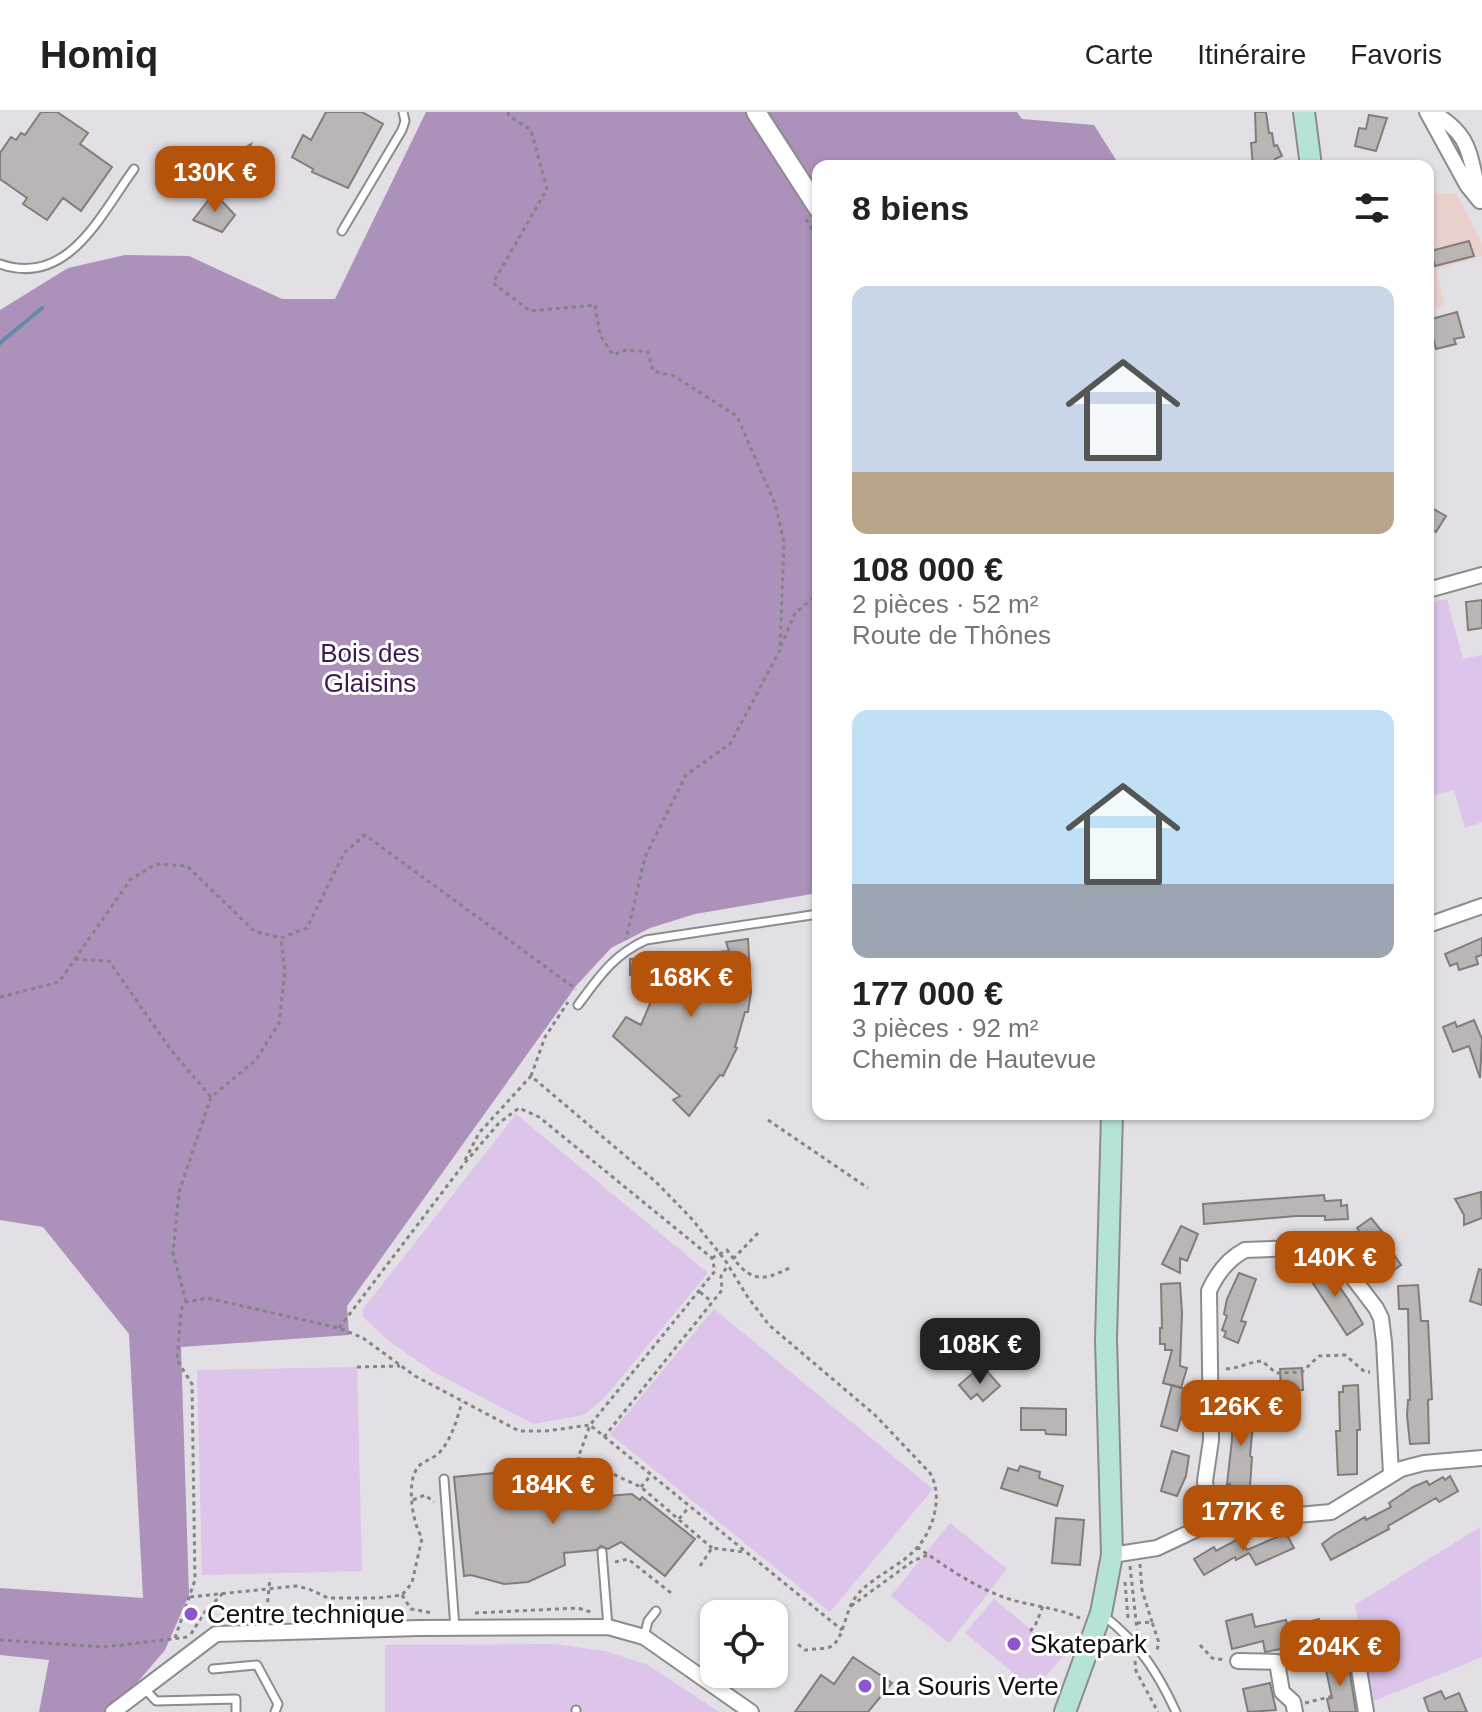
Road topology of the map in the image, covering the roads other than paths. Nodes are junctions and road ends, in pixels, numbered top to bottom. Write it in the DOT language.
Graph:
graph roads {
  1 [pos="403,112"];
  2 [pos="756,112"];
  3 [pos="1304,112"];
  4 [pos="1430,112"];
  5 [pos="1308,160"];
  6 [pos="134,169"];
  7 [pos="812,199"];
  8 [pos="1482,202"];
  9 [pos="342,231"];
  10 [pos="0,264"];
  11 [pos="1482,575"];
  12 [pos="1434,588"];
  13 [pos="1482,906"];
  14 [pos="812,915"];
  15 [pos="1434,923"];
  16 [pos="578,1005"];
  17 [pos="1112,1120"];
  18 [pos="1482,1458"];
  19 [pos="1391,1474"];
  20 [pos="444,1479"];
  21 [pos="1210,1523"];
  22 [pos="602,1552"];
  23 [pos="1126,1554"];
  24 [pos="656,1611"];
  25 [pos="1101,1613"];
  26 [pos="608,1625"];
  27 [pos="455,1628"];
  28 [pos="644,1637"];
  29 [pos="1238,1661"];
  30 [pos="1358,1663"];
  31 [pos="213,1669"];
  32 [pos="144,1687"];
  33 [pos="1295,1709"];
  34 [pos="116,1711"];
  35 [pos="236,1712"];
  36 [pos="275,1712"];
  37 [pos="751,1712"];
  38 [pos="1065,1712"];
  39 [pos="1176,1712"];
  40 [pos="1366,1712"];
  1 -- 9 [label="lane"];
  2 -- 7 [label="street"];
  3 -- 5 [label="main road"];
  4 -- 8 [label="street"];
  6 -- 10 [label="lane"];
  11 -- 12 [label="street"];
  13 -- 15 [label="street"];
  14 -- 16 [label="lane"];
  17 -- 23 [label="main road"];
  18 -- 19 [label="street"];
  19 -- 21 [label="street"];
  19 -- 21 [label="street"];
  20 -- 27 [label="lane"];
  21 -- 23 [label="street"];
  22 -- 26 [label="lane"];
  23 -- 25 [label="main road"];
  24 -- 28 [label="lane"];
  25 -- 38 [label="main road"];
  25 -- 39 [label="lane"];
  26 -- 27 [label="street"];
  26 -- 28 [label="street"];
  27 -- 32 [label="street"];
  28 -- 37 [label="street"];
  29 -- 33 [label="street"];
  30 -- 40 [label="street"];
  31 -- 36 [label="lane"];
  32 -- 34 [label="street"];
  32 -- 35 [label="lane"];
}
